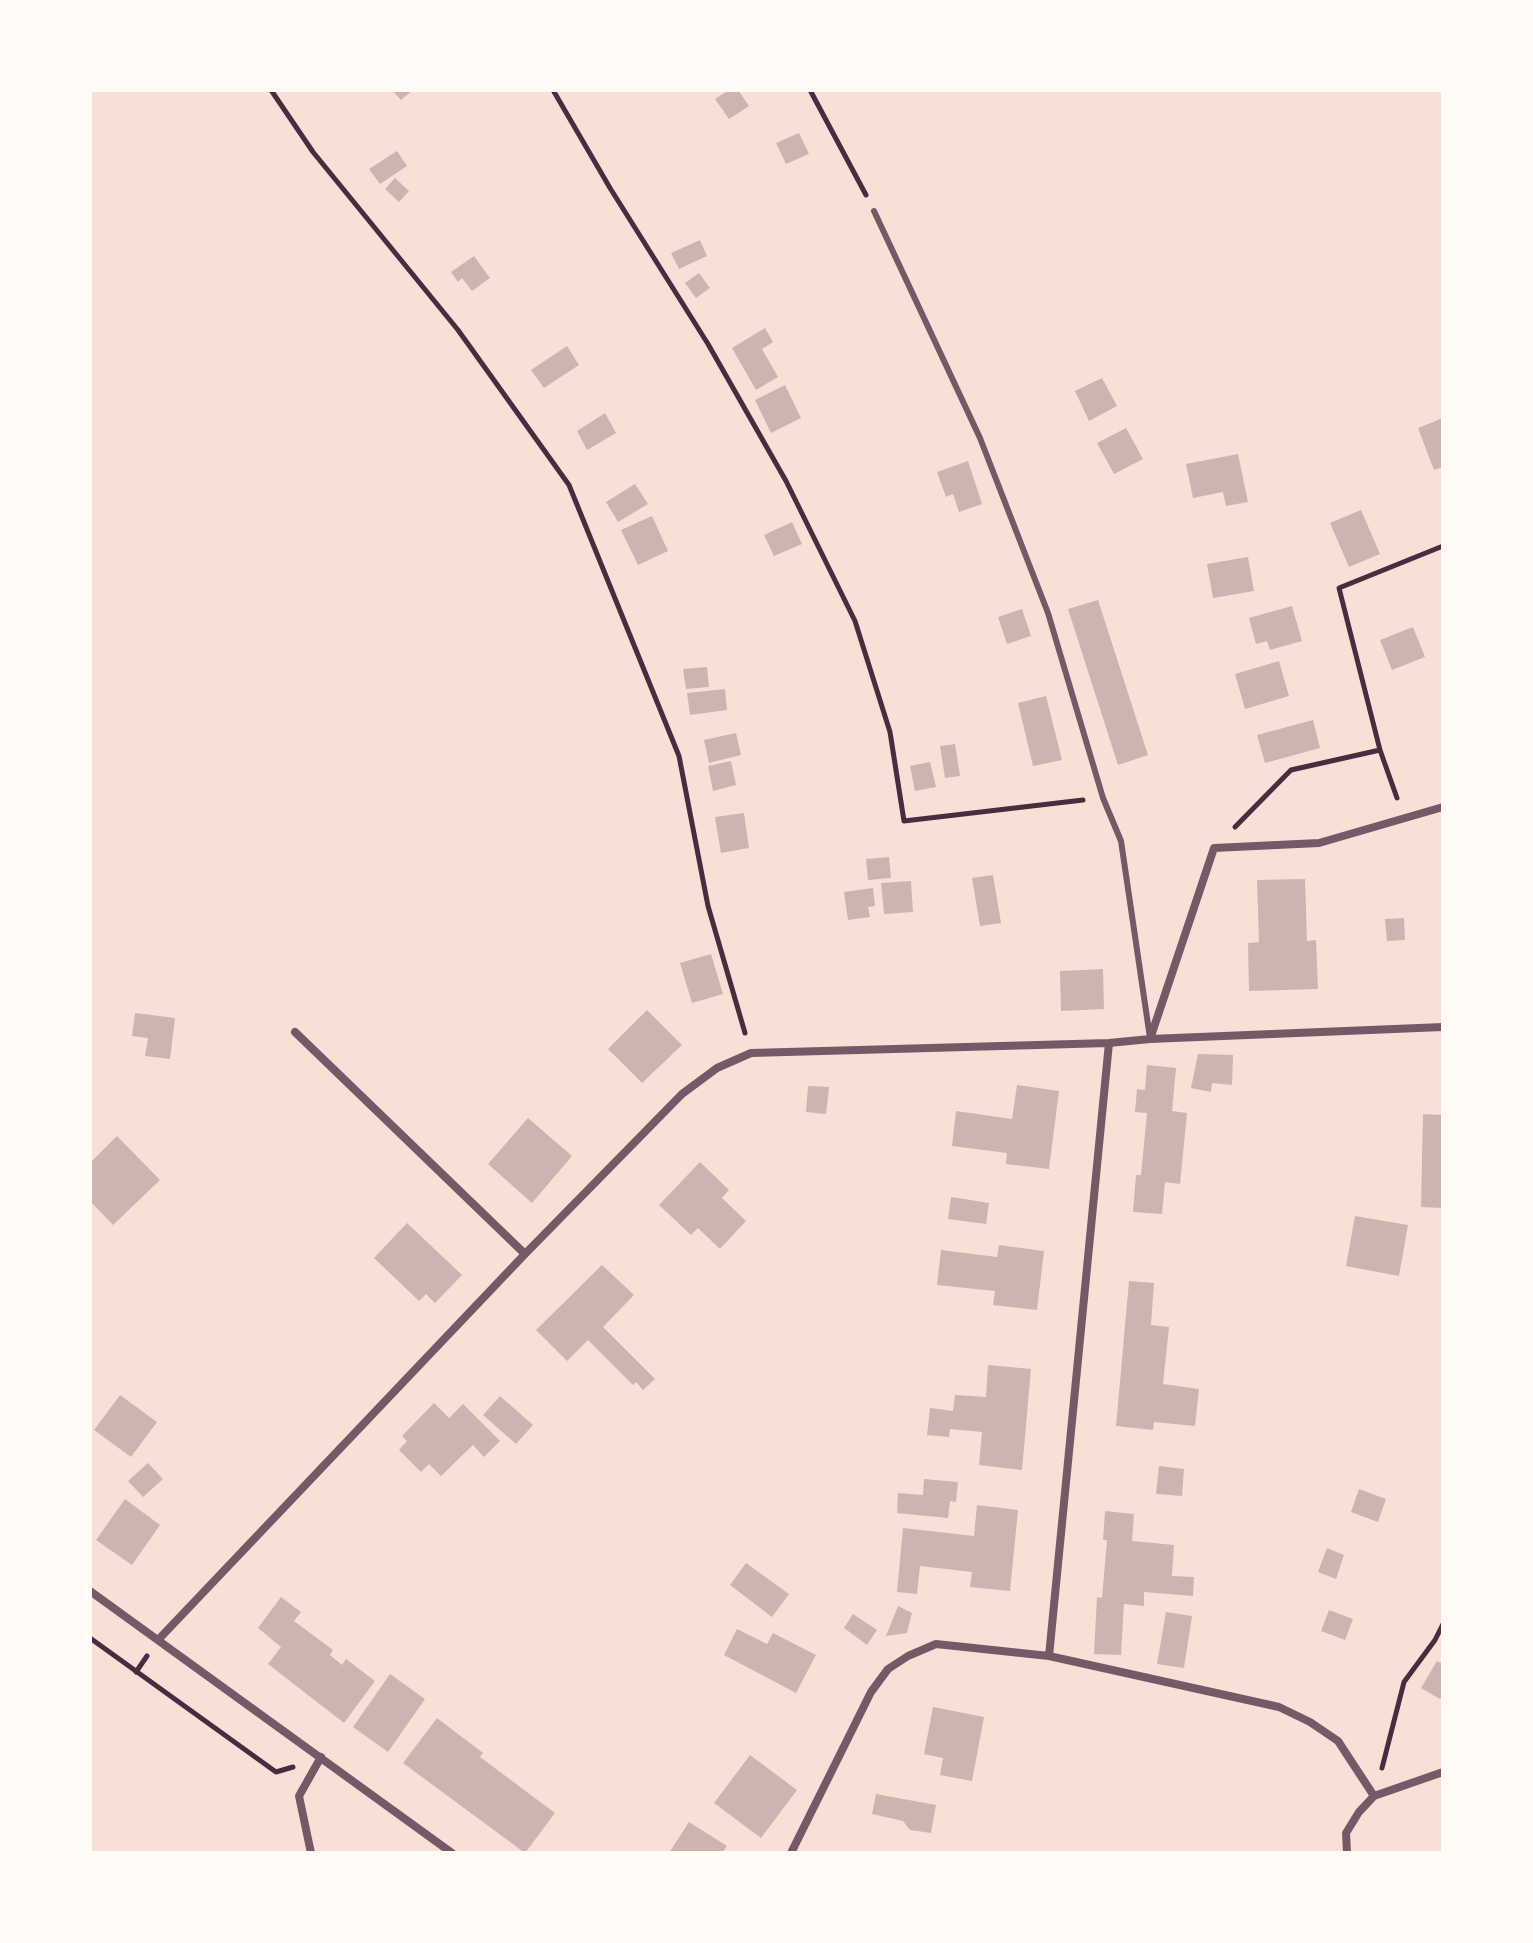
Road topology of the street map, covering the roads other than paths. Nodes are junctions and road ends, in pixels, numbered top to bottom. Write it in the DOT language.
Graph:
graph roads {
  1 [pos="874,211"];
  2 [pos="1443,807"];
  3 [pos="1443,1027"];
  4 [pos="295,1032"];
  5 [pos="1150,1039"];
  6 [pos="1109,1043"];
  7 [pos="525,1254"];
  8 [pos="90,1591"];
  9 [pos="158,1640"];
  10 [pos="1049,1656"];
  11 [pos="321,1757"];
  12 [pos="1443,1772"];
  13 [pos="1374,1796"];
  14 [pos="311,1853"];
  15 [pos="452,1853"];
  16 [pos="791,1853"];
  17 [pos="1347,1853"];
  1 -- 5 [label="lane"];
  2 -- 5 [label="street"];
  3 -- 5 [label="street"];
  4 -- 7 [label="street"];
  5 -- 6 [label="street"];
  6 -- 7 [label="street"];
  6 -- 10 [label="street"];
  7 -- 9 [label="street"];
  8 -- 9 [label="street"];
  9 -- 11 [label="street"];
  10 -- 13 [label="street"];
  10 -- 16 [label="street"];
  11 -- 14 [label="street"];
  11 -- 15 [label="street"];
  12 -- 13 [label="street"];
  13 -- 17 [label="street"];
}
